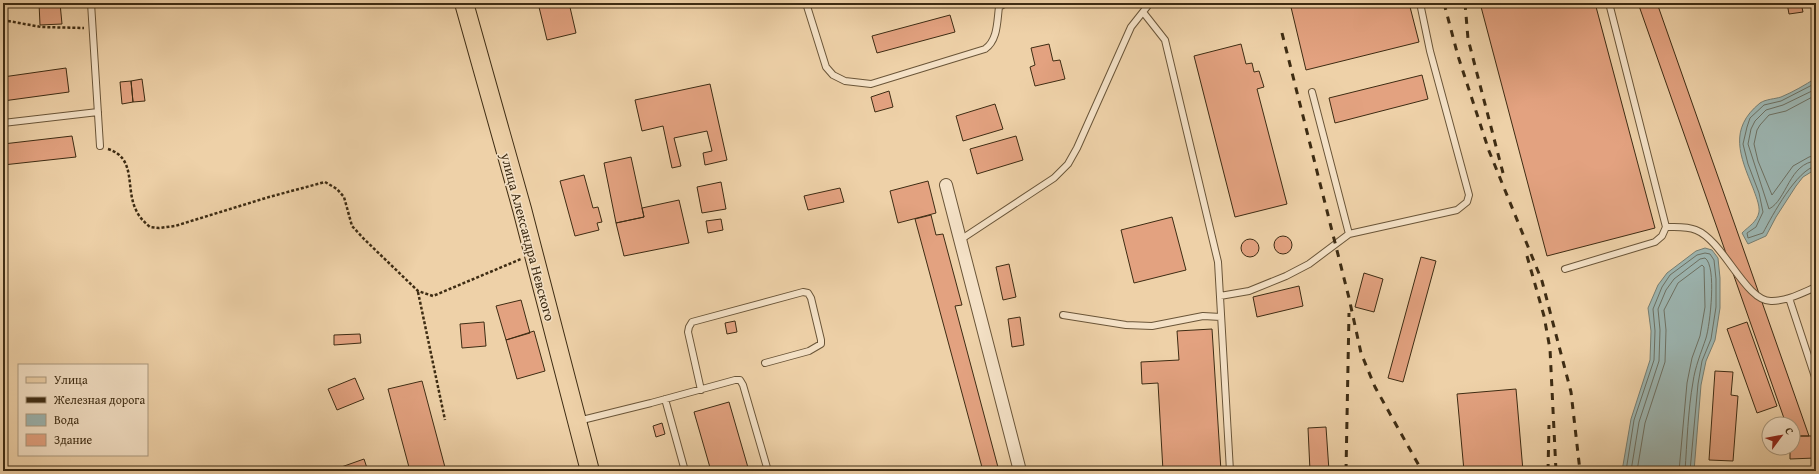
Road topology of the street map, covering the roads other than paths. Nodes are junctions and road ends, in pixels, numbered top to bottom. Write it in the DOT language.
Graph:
graph roads {
  1 [pos="91,3"];
  2 [pos="464,3"];
  3 [pos="806,3"];
  4 [pos="1006,3"];
  5 [pos="1150,3"];
  6 [pos="1420,3"];
  7 [pos="1609,3"];
  8 [pos="1143,12"];
  9 [pos="1312,92"];
  10 [pos="98,112"];
  11 [pos="3,123"];
  12 [pos="100,146"];
  13 [pos="946,186"];
  14 [pos="1666,227"];
  15 [pos="1349,234"];
  16 [pos="960,240"];
  17 [pos="1565,270"];
  18 [pos="1816,287"];
  19 [pos="1220,296"];
  20 [pos="1789,298"];
  21 [pos="1063,315"];
  22 [pos="1221,317"];
  23 [pos="765,363"];
  24 [pos="1816,380"];
  25 [pos="701,390"];
  26 [pos="665,400"];
  27 [pos="577,421"];
  28 [pos="588,470"];
  29 [pos="685,471"];
  30 [pos="768,471"];
  31 [pos="1020,471"];
  32 [pos="1230,471"];
  1 -- 10 [label="lane"];
  2 -- 27 [label="main road, улица Александра Невского"];
  3 -- 4 [label="lane"];
  5 -- 8 [label="lane"];
  6 -- 15 [label="lane"];
  7 -- 14 [label="lane"];
  8 -- 16 [label="lane"];
  8 -- 19 [label="lane"];
  9 -- 15 [label="lane"];
  10 -- 11 [label="lane"];
  10 -- 12 [label="lane"];
  13 -- 16 [label="street"];
  14 -- 17 [label="lane"];
  14 -- 20 [label="lane"];
  15 -- 19 [label="lane"];
  16 -- 31 [label="street"];
  18 -- 20 [label="lane"];
  19 -- 22 [label="lane"];
  20 -- 24 [label="lane"];
  21 -- 22 [label="lane"];
  22 -- 32 [label="lane"];
  23 -- 25 [label="lane"];
  25 -- 26 [label="lane"];
  25 -- 30 [label="lane"];
  26 -- 27 [label="lane"];
  26 -- 29 [label="lane"];
  27 -- 28 [label="main road, улица Александра Невского"];
}
